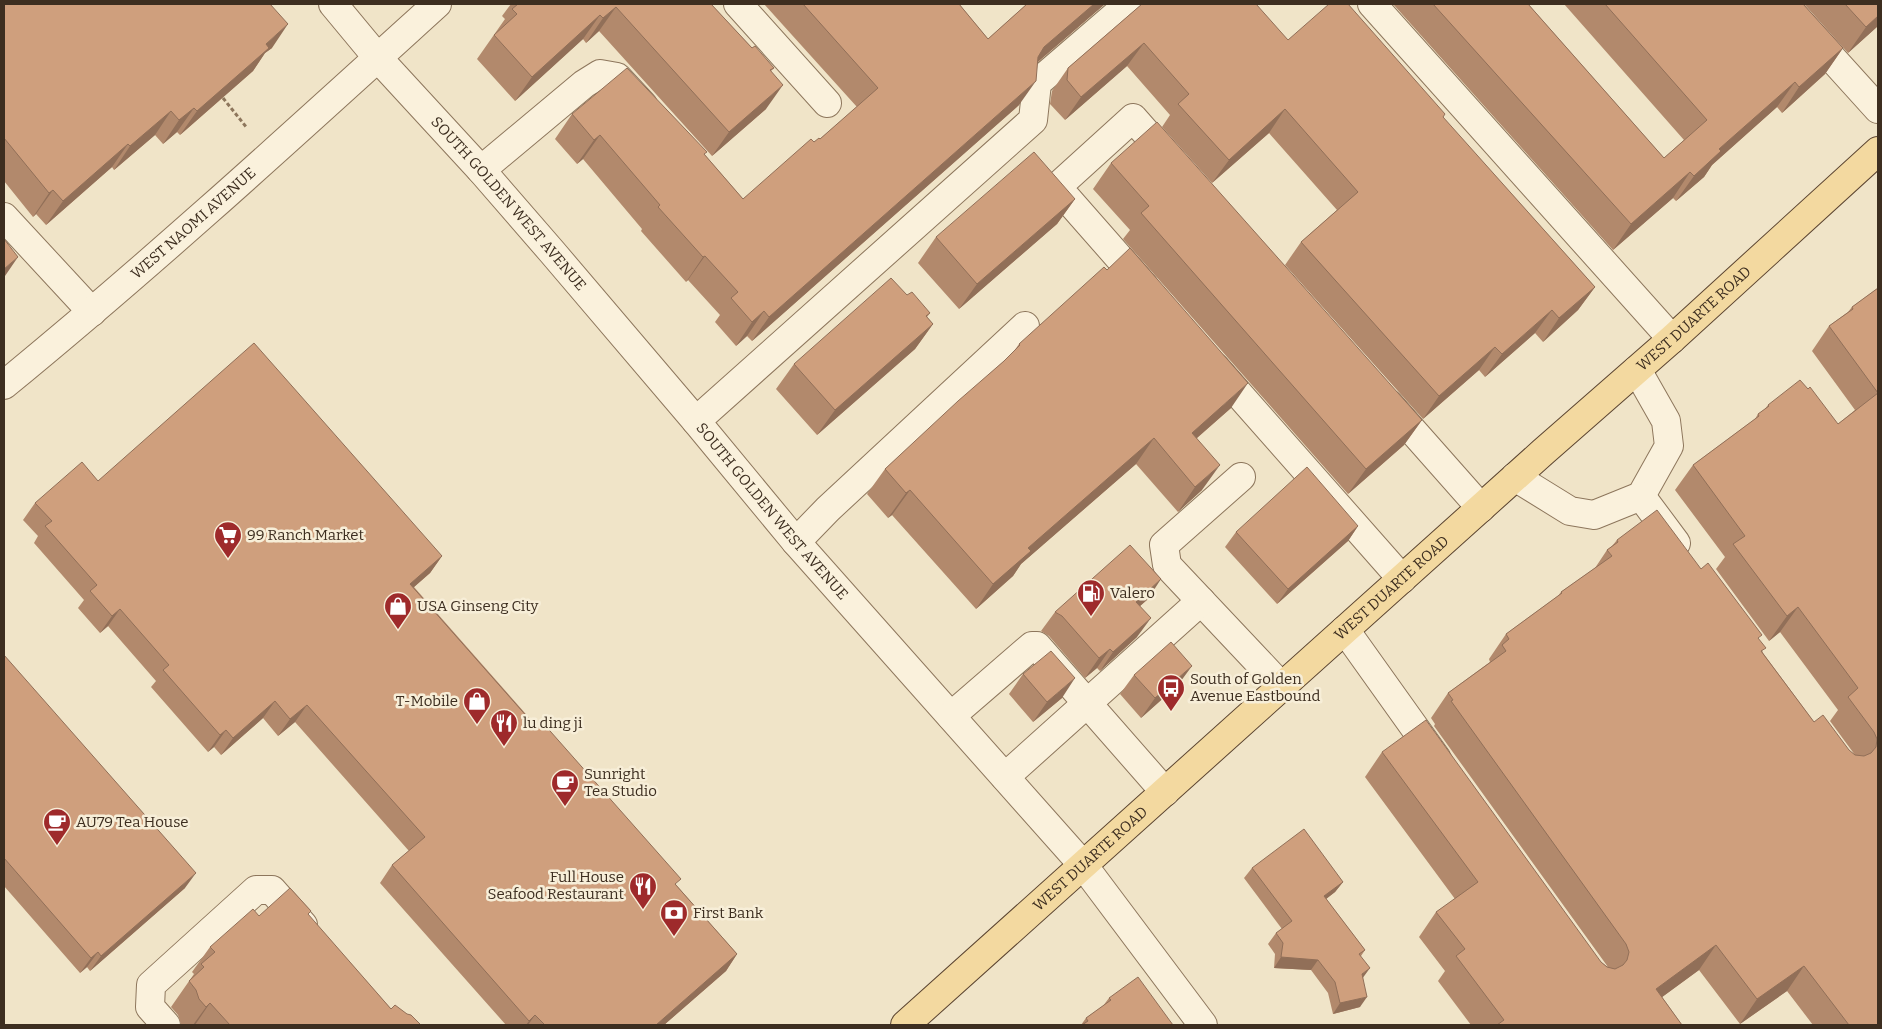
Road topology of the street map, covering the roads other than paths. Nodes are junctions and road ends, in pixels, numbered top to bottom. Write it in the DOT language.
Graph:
graph roads {
  1 [pos="333,4"];
  2 [pos="437,4"];
  3 [pos="738,4"];
  4 [pos="1129,4"];
  5 [pos="1372,4"];
  6 [pos="1783,4"];
  7 [pos="377,58"];
  8 [pos="827,103"];
  9 [pos="1878,109"];
  10 [pos="661,124"];
  11 [pos="1876,158"];
  12 [pos="481,170"];
  13 [pos="1186,177"];
  14 [pos="4,218"];
  15 [pos="1162,306"];
  16 [pos="92,312"];
  17 [pos="1025,326"];
  18 [pos="1672,339"];
  19 [pos="1201,350"];
  20 [pos="1637,370"];
  21 [pos="1370,383"];
  22 [pos="4,385"];
  23 [pos="696,421"];
  24 [pos="1240,477"];
  25 [pos="1515,477"];
  26 [pos="1640,496"];
  27 [pos="1481,508"];
  28 [pos="796,542"];
  29 [pos="1688,560"];
  30 [pos="1402,579"];
  31 [pos="1201,601"];
  32 [pos="1345,630"];
  33 [pos="1282,687"];
  34 [pos="1087,704"];
  35 [pos="951,716"];
  36 [pos="1005,777"];
  37 [pos="1453,781"];
  38 [pos="1165,792"];
  39 [pos="1083,865"];
  40 [pos="317,940"];
  41 [pos="166,1025"];
  42 [pos="905,1025"];
  43 [pos="1203,1025"];
  1 -- 7 [label="street, SOUTH GOLDEN WEST AVENUE"];
  2 -- 7 [label="street, WEST NAOMI AVENUE"];
  3 -- 8 [label="street"];
  4 -- 23 [label="street"];
  5 -- 18 [label="street"];
  6 -- 9 [label="street"];
  7 -- 12 [label="street, SOUTH GOLDEN WEST AVENUE"];
  7 -- 16 [label="street, WEST NAOMI AVENUE"];
  10 -- 12 [label="street"];
  11 -- 18 [label="main road, WEST DUARTE ROAD"];
  12 -- 23 [label="street, SOUTH GOLDEN WEST AVENUE"];
  13 -- 15 [label="street"];
  14 -- 16 [label="street"];
  16 -- 22 [label="street, WEST NAOMI AVENUE"];
  17 -- 28 [label="street"];
  18 -- 20 [label="main road, WEST DUARTE ROAD"];
  19 -- 30 [label="street"];
  20 -- 25 [label="main road, WEST DUARTE ROAD"];
  20 -- 26 [label="street"];
  21 -- 27 [label="street"];
  23 -- 28 [label="street, SOUTH GOLDEN WEST AVENUE"];
  24 -- 31 [label="street"];
  25 -- 26 [label="street"];
  25 -- 27 [label="main road, WEST DUARTE ROAD"];
  26 -- 29 [label="street"];
  27 -- 30 [label="main road, WEST DUARTE ROAD"];
  28 -- 35 [label="street, SOUTH GOLDEN WEST AVENUE"];
  30 -- 32 [label="main road, WEST DUARTE ROAD"];
  31 -- 33 [label="street"];
  31 -- 34 [label="street"];
  32 -- 33 [label="main road, WEST DUARTE ROAD"];
  32 -- 37 [label="street"];
  33 -- 38 [label="main road, WEST DUARTE ROAD"];
  34 -- 35 [label="street"];
  34 -- 36 [label="street"];
  34 -- 38 [label="street"];
  35 -- 36 [label="street, SOUTH GOLDEN WEST AVENUE"];
  36 -- 39 [label="street, SOUTH GOLDEN WEST AVENUE"];
  38 -- 39 [label="main road, WEST DUARTE ROAD"];
  39 -- 42 [label="main road, WEST DUARTE ROAD"];
  39 -- 43 [label="street, SOUTH GOLDEN WEST AVENUE"];
  40 -- 41 [label="street"];
}
